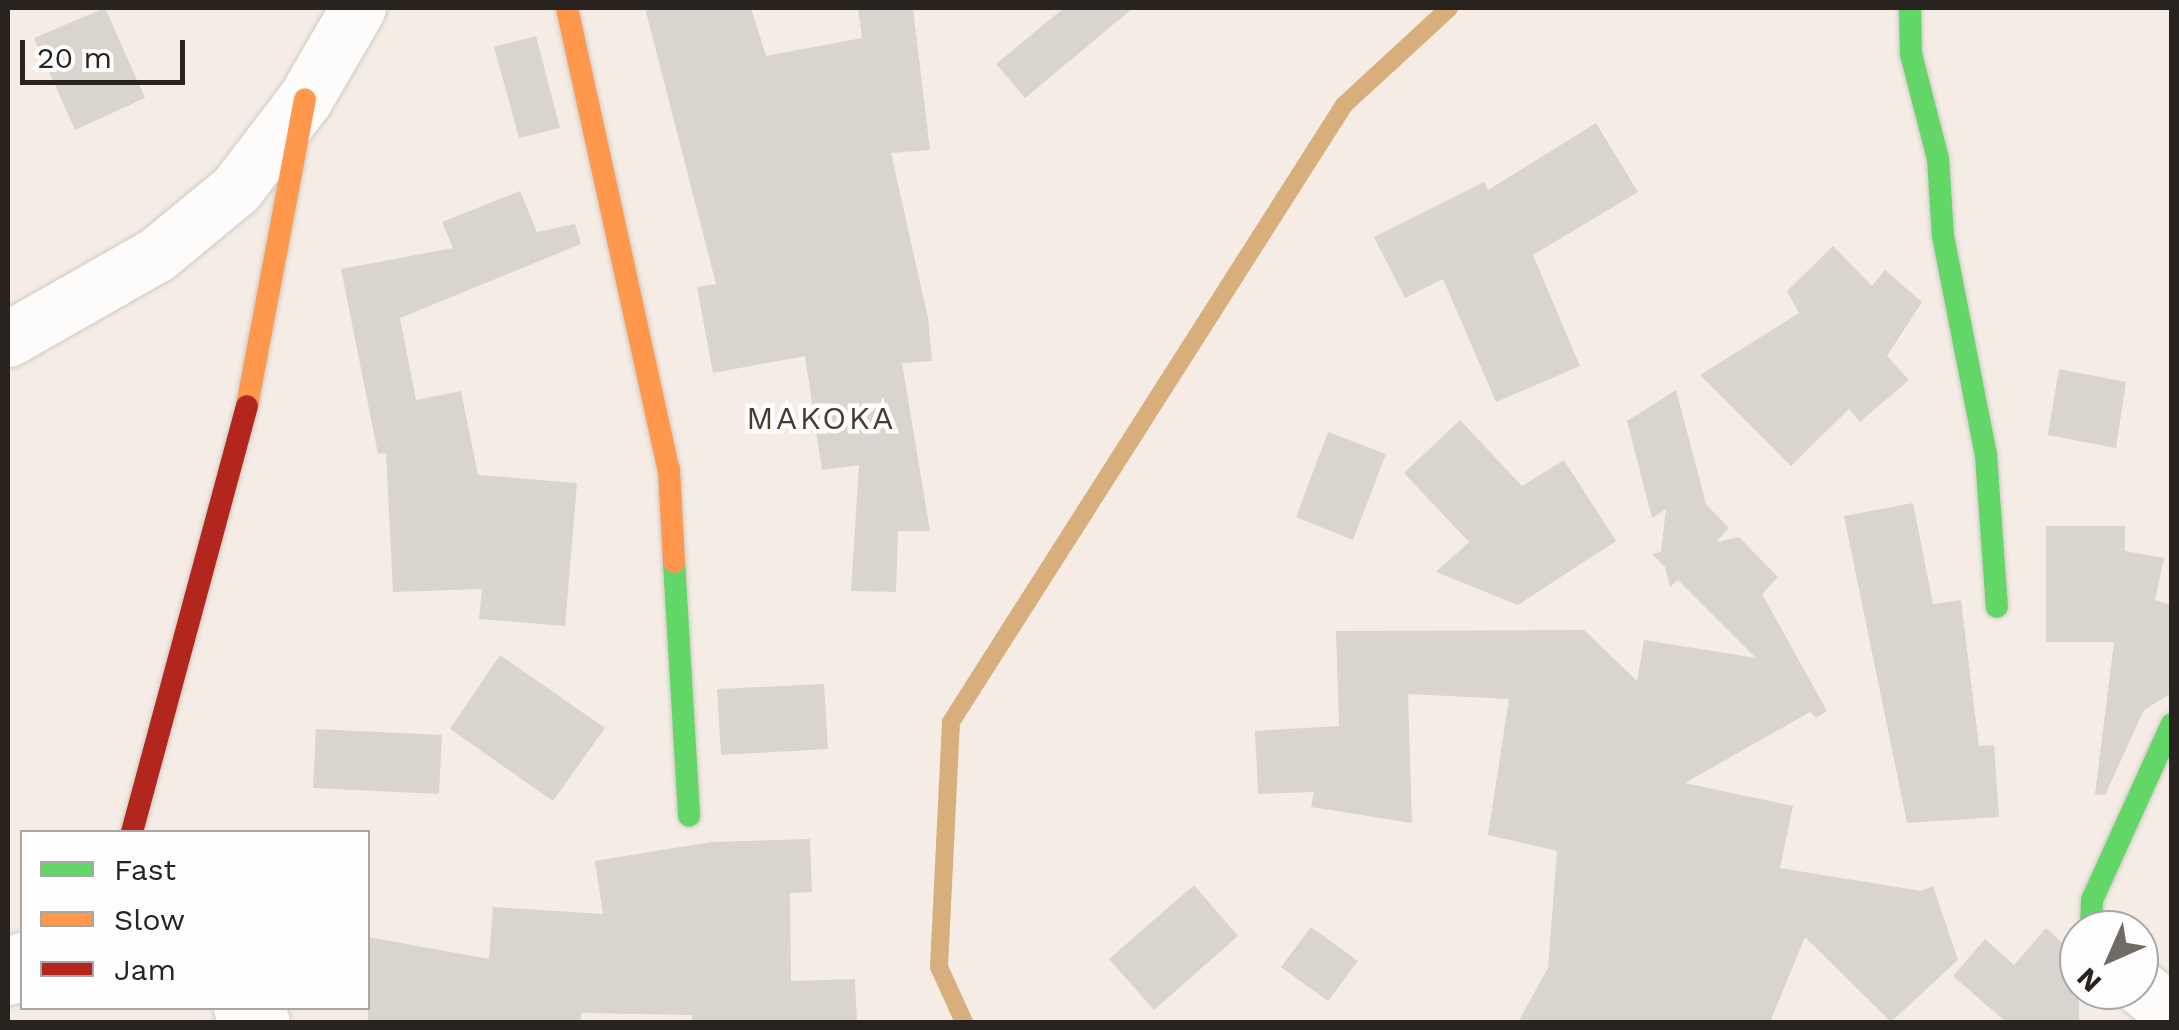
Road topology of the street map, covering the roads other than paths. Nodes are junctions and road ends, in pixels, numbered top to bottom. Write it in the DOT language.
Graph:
graph roads {
  1 [pos="358,8"];
  2 [pos="567,8"];
  3 [pos="1910,8"];
  4 [pos="305,98"];
  5 [pos="8,338"];
  6 [pos="1998,607"];
  7 [pos="2172,724"];
  8 [pos="689,816"];
  9 [pos="133,830"];
  10 [pos="2092,910"];
  1 -- 4 [label="street"];
  2 -- 8 [label="street"];
  3 -- 6 [label="street"];
  4 -- 5 [label="street"];
  4 -- 9 [label="street"];
  7 -- 10 [label="street"];
}
